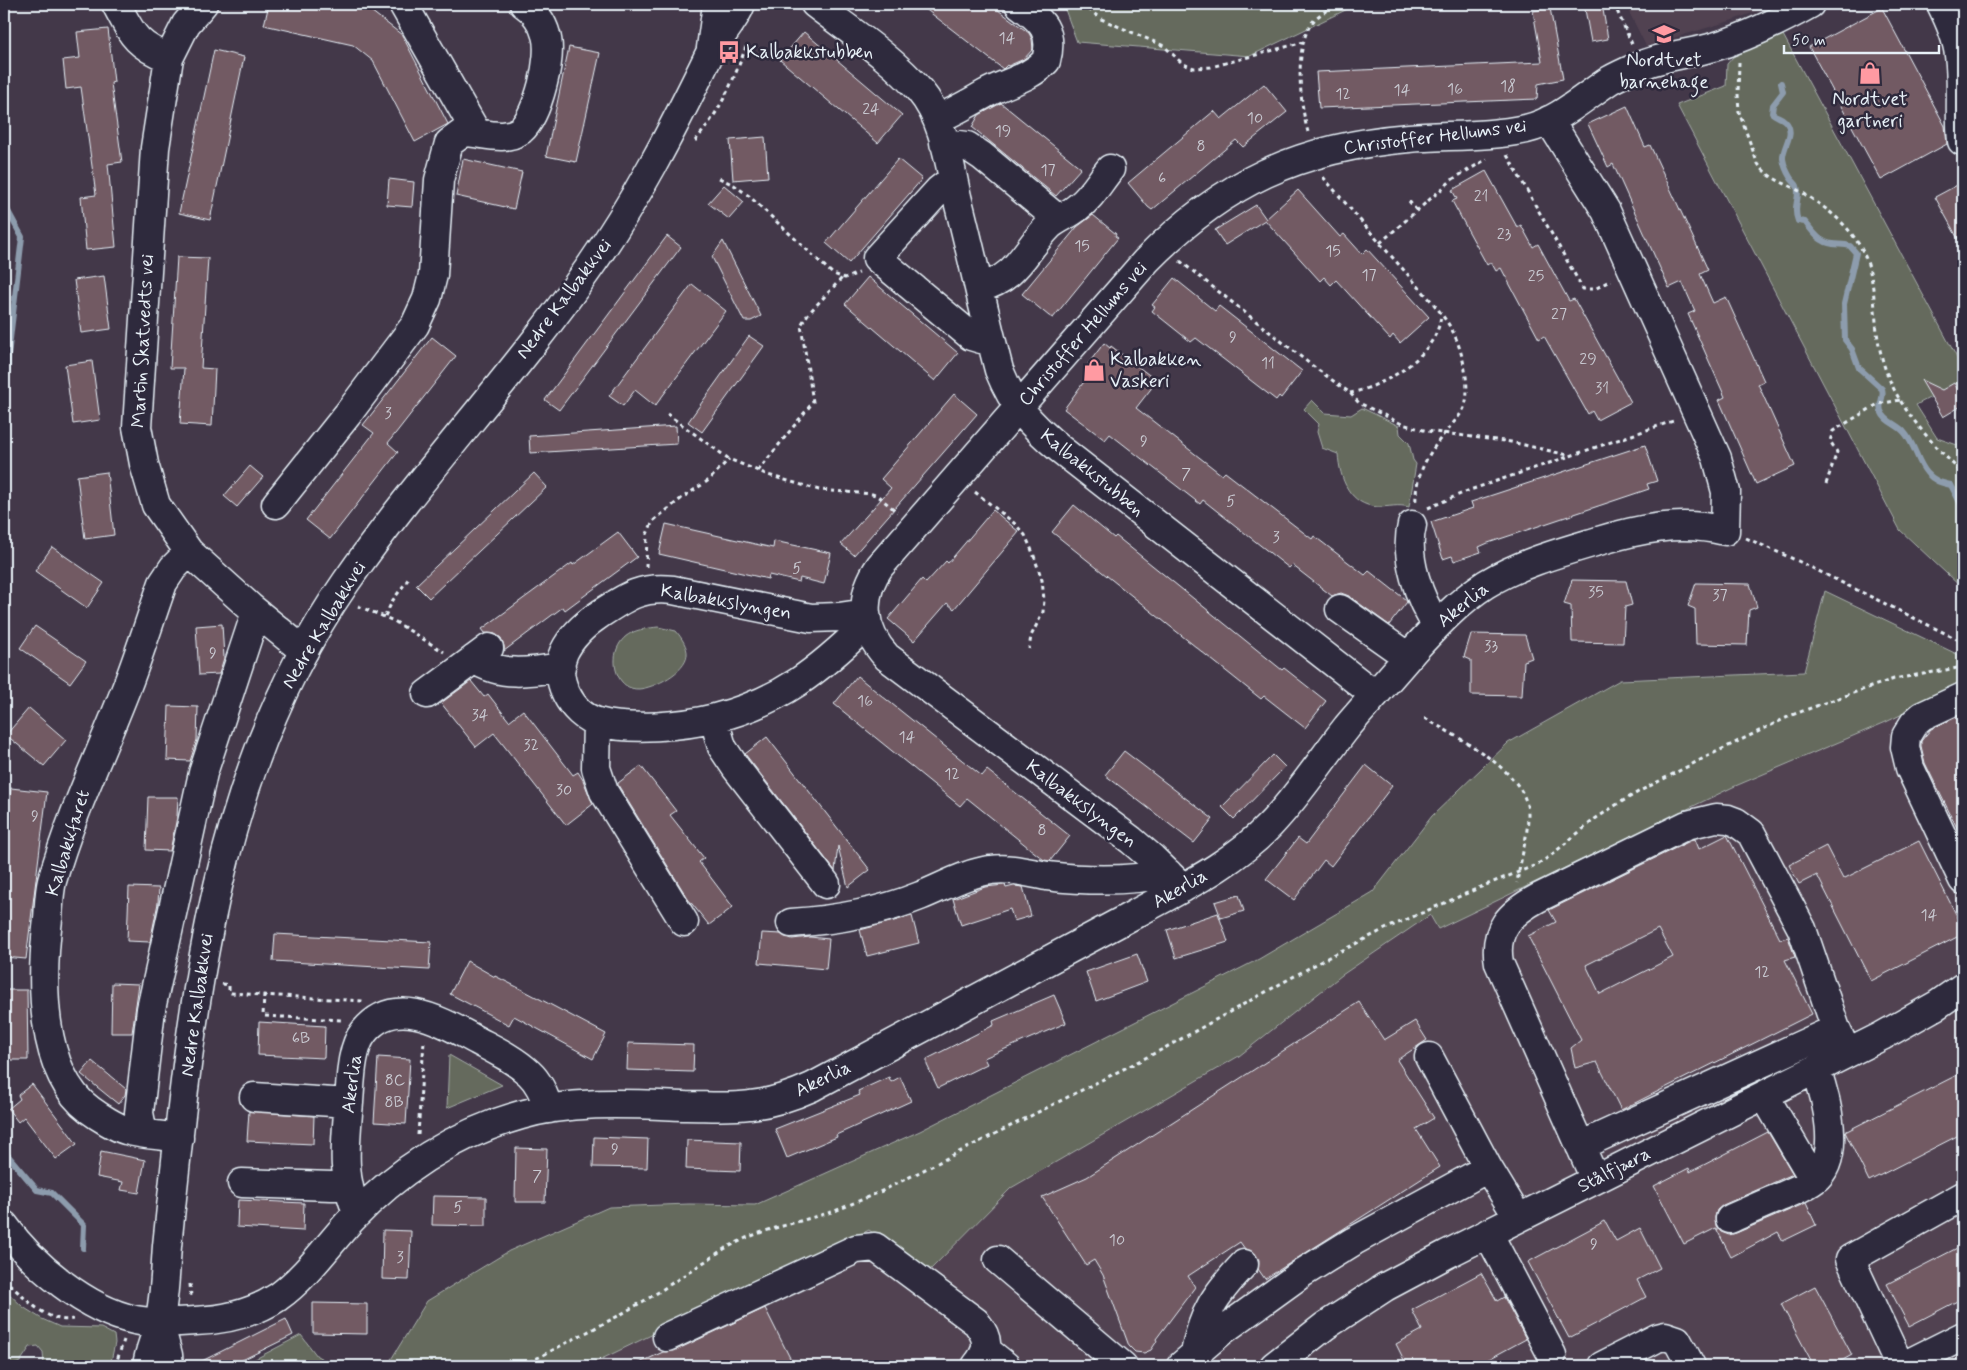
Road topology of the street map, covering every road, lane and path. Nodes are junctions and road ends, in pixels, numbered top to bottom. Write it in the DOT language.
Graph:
graph roads {
  1 [pos="116,4"];
  2 [pos="203,4"];
  3 [pos="403,4"];
  4 [pos="524,4"];
  5 [pos="717,4"];
  6 [pos="741,4"];
  7 [pos="815,4"];
  8 [pos="1019,4"];
  9 [pos="1082,4"];
  10 [pos="1339,4"];
  11 [pos="1614,4"];
  12 [pos="1941,4"];
  13 [pos="1804,5"];
  14 [pos="1623,23"];
  15 [pos="750,35"];
  16 [pos="1735,40"];
  17 [pos="1304,42"];
  18 [pos="722,57"];
  19 [pos="169,58"];
  20 [pos="739,65"];
  21 [pos="1962,70"];
  22 [pos="1549,120"];
  23 [pos="940,131"];
  24 [pos="476,132"];
  25 [pos="1962,141"];
  26 [pos="693,143"];
  27 [pos="1493,145"];
  28 [pos="1310,156"];
  29 [pos="1110,169"];
  30 [pos="719,178"];
  31 [pos="953,179"];
  32 [pos="1409,201"];
  33 [pos="1417,210"];
  34 [pos="1058,219"];
  35 [pos="1380,243"];
  36 [pos="1160,247"];
  37 [pos="877,258"];
  38 [pos="1632,269"];
  39 [pos="842,278"];
  40 [pos="979,288"];
  41 [pos="1441,314"];
  42 [pos="991,339"];
  43 [pos="1350,393"];
  44 [pos="1900,400"];
  45 [pos="1018,408"];
  46 [pos="1696,412"];
  47 [pos="667,414"];
  48 [pos="1444,433"];
  49 [pos="1568,456"];
  50 [pos="729,459"];
  51 [pos="758,471"];
  52 [pos="1963,474"];
  53 [pos="955,480"];
  54 [pos="1826,484"];
  55 [pos="276,504"];
  56 [pos="1416,520"];
  57 [pos="915,528"];
  58 [pos="1724,531"];
  59 [pos="188,552"];
  60 [pos="409,578"];
  61 [pos="649,590"];
  62 [pos="362,599"];
  63 [pos="357,606"];
  64 [pos="1340,609"];
  65 [pos="256,612"];
  66 [pos="353,612"];
  67 [pos="385,616"];
  68 [pos="867,618"];
  69 [pos="1436,625"];
  70 [pos="1963,642"];
  71 [pos="1029,649"];
  72 [pos="304,650"];
  73 [pos="1408,657"];
  74 [pos="474,659"];
  75 [pos="561,667"];
  76 [pos="1963,667"];
  77 [pos="427,694"];
  78 [pos="1375,695"];
  79 [pos="1963,697"];
  80 [pos="1424,718"];
  81 [pos="714,719"];
  82 [pos="597,722"];
  83 [pos="1518,874"];
  84 [pos="1963,880"];
  85 [pos="1175,881"];
  86 [pos="826,884"];
  87 [pos="1516,912"];
  88 [pos="684,922"];
  89 [pos="791,923"];
  90 [pos="222,975"];
  91 [pos="221,984"];
  92 [pos="1963,987"];
  93 [pos="220,991"];
  94 [pos="264,994"];
  95 [pos="426,1015"];
  96 [pos="380,1020"];
  97 [pos="1841,1041"];
  98 [pos="1429,1057"];
  99 [pos="1816,1069"];
  100 [pos="1764,1095"];
  101 [pos="254,1097"];
  102 [pos="349,1103"];
  103 [pos="549,1109"];
  104 [pos="143,1133"];
  105 [pos="179,1138"];
  106 [pos="1580,1146"];
  107 [pos="420,1161"];
  108 [pos="1488,1168"];
  109 [pos="1596,1179"];
  110 [pos="1814,1180"];
  111 [pos="242,1183"];
  112 [pos="348,1184"];
  113 [pos="1963,1196"];
  114 [pos="358,1213"];
  115 [pos="1516,1219"];
  116 [pos="1730,1219"];
  117 [pos="4,1225"];
  118 [pos="1488,1234"];
  119 [pos="998,1260"];
  120 [pos="1244,1264"];
  121 [pos="4,1279"];
  122 [pos="190,1282"];
  123 [pos="191,1298"];
  124 [pos="77,1317"];
  125 [pos="159,1322"];
  126 [pos="1963,1336"];
  127 [pos="125,1337"];
  128 [pos="667,1337"];
  129 [pos="1552,1355"];
  130 [pos="1188,1360"];
  131 [pos="989,1361"];
  132 [pos="115,1366"];
  133 [pos="147,1366"];
  134 [pos="169,1366"];
  135 [pos="522,1366"];
  136 [pos="1122,1366"];
  137 [pos="1274,1366"];
  138 [pos="1602,1366"];
  139 [pos="1691,1366"];
  140 [pos="1902,1366"];
  1 -- 19 [label="street"];
  2 -- 19 [label="street, Martin Skatvedts vei"];
  3 -- 24 [label="street"];
  4 -- 24 [label="street"];
  5 -- 18 [label="street, Nedre Kalbakkvei"];
  6 -- 18 [label="street, Nedre Kalbakkvei"];
  7 -- 23 [label="street, Kalbakkstubben"];
  8 -- 23 [label="street"];
  9 -- 17 [label="path"];
  10 -- 17 [label="path"];
  11 -- 14 [label="path"];
  12 -- 21 [label="street"];
  13 -- 16 [label="street"];
  15 -- 20 [label="path"];
  16 -- 22 [label="street"];
  16 -- 44 [label="path"];
  17 -- 28 [label="path"];
  18 -- 20 [label="path"];
  18 -- 72 [label="street, Nedre Kalbakkvei"];
  19 -- 59 [label="street, Martin Skatvedts vei"];
  20 -- 26 [label="path"];
  21 -- 25 [label="street"];
  22 -- 27 [label="street, Christoffer Hellums vei"];
  22 -- 38 [label="street, Christoffer Hellums vei"];
  23 -- 31 [label="street, Kalbakkstubben"];
  23 -- 34 [label="street"];
  24 -- 55 [label="street"];
  27 -- 28 [label="street, Christoffer Hellums vei"];
  27 -- 33 [label="path"];
  27 -- 38 [label="path"];
  28 -- 35 [label="path"];
  28 -- 36 [label="street, Christoffer Hellums vei"];
  29 -- 34 [label="street"];
  30 -- 39 [label="path"];
  31 -- 37 [label="street"];
  31 -- 40 [label="street, Kalbakkstubben"];
  32 -- 33 [label="path"];
  33 -- 35 [label="path"];
  34 -- 40 [label="street"];
  35 -- 41 [label="path"];
  36 -- 43 [label="path"];
  36 -- 45 [label="street, Christoffer Hellums vei"];
  37 -- 39 [label="path"];
  37 -- 42 [label="street"];
  38 -- 46 [label="street, Christoffer Hellums vei"];
  39 -- 51 [label="path"];
  40 -- 42 [label="street, Kalbakkstubben"];
  41 -- 43 [label="path"];
  41 -- 48 [label="path"];
  42 -- 45 [label="street, Kalbakkstubben"];
  43 -- 48 [label="path"];
  44 -- 52 [label="path"];
  44 -- 54 [label="path"];
  45 -- 53 [label="street, Christoffer Hellums vei"];
  45 -- 78 [label="street, Kalbakkstubben"];
  46 -- 49 [label="path"];
  46 -- 58 [label="street, Christoffer Hellums vei"];
  47 -- 50 [label="path"];
  48 -- 49 [label="path"];
  48 -- 56 [label="path"];
  49 -- 56 [label="path"];
  50 -- 51 [label="path"];
  50 -- 61 [label="path"];
  51 -- 57 [label="path"];
  53 -- 57 [label="street, Christoffer Hellums vei"];
  53 -- 71 [label="path"];
  56 -- 69 [label="street"];
  57 -- 68 [label="street, Christoffer Hellums vei"];
  58 -- 69 [label="street, Akerlia"];
  58 -- 70 [label="path"];
  59 -- 65 [label="street, Martin Skatvedts vei"];
  59 -- 104 [label="street, Kalbakkfaret"];
  60 -- 67 [label="path"];
  61 -- 68 [label="street, Kalbakkslyngen"];
  61 -- 75 [label="street, Kalbakkslyngen"];
  62 -- 63 [label="path"];
  63 -- 66 [label="path"];
  63 -- 67 [label="path"];
  64 -- 73 [label="street"];
  65 -- 72 [label="street, Martin Skatvedts vei"];
  65 -- 104 [label="street"];
  67 -- 74 [label="path"];
  68 -- 81 [label="street, Kalbakkslyngen"];
  68 -- 85 [label="street, Kalbakkslyngen"];
  69 -- 73 [label="street, Akerlia"];
  72 -- 105 [label="street, Nedre Kalbakkvei"];
  73 -- 78 [label="street, Akerlia"];
  74 -- 75 [label="street"];
  74 -- 77 [label="street"];
  75 -- 82 [label="street, Kalbakkslyngen"];
  76 -- 83 [label="path"];
  78 -- 85 [label="street, Akerlia"];
  79 -- 84 [label="street"];
  80 -- 83 [label="path"];
  81 -- 82 [label="street, Kalbakkslyngen"];
  81 -- 86 [label="street"];
  82 -- 88 [label="street"];
  83 -- 87 [label="path"];
  83 -- 135 [label="path"];
  85 -- 89 [label="street"];
  85 -- 103 [label="street, Akerlia"];
  87 -- 97 [label="street"];
  87 -- 106 [label="street"];
  90 -- 91 [label="path"];
  91 -- 93 [label="path"];
  91 -- 94 [label="path"];
  92 -- 97 [label="street, Stålfjæra"];
  94 -- 96 [label="path"];
  94 -- 96 [label="path"];
  95 -- 96 [label="street"];
  95 -- 103 [label="street"];
  95 -- 107 [label="path"];
  96 -- 102 [label="street, Akerlia"];
  97 -- 99 [label="street, Stålfjæra"];
  97 -- 106 [label="street"];
  98 -- 108 [label="street"];
  99 -- 100 [label="street, Stålfjæra"];
  99 -- 110 [label="street"];
  100 -- 109 [label="street, Stålfjæra"];
  100 -- 110 [label="street"];
  101 -- 102 [label="street"];
  102 -- 112 [label="street, Akerlia"];
  103 -- 107 [label="street, Akerlia"];
  104 -- 105 [label="street, Kalbakkfaret"];
  105 -- 125 [label="street, Nedre Kalbakkvei"];
  106 -- 109 [label="street"];
  107 -- 114 [label="street, Akerlia"];
  108 -- 115 [label="street"];
  108 -- 130 [label="street"];
  109 -- 115 [label="street, Stålfjæra"];
  110 -- 116 [label="street"];
  111 -- 112 [label="street"];
  112 -- 114 [label="street, Akerlia"];
  113 -- 140 [label="street"];
  114 -- 125 [label="street, Akerlia"];
  115 -- 118 [label="street, Stålfjæra"];
  117 -- 125 [label="street, Akerlia"];
  118 -- 129 [label="street"];
  118 -- 137 [label="street, Stålfjæra"];
  119 -- 136 [label="street"];
  120 -- 130 [label="street"];
  121 -- 124 [label="path"];
  122 -- 123 [label="path"];
  125 -- 133 [label="street, Nedre Kalbakkvei"];
  125 -- 134 [label="street, Nedre Kalbakkvei"];
  126 -- 140 [label="street"];
  127 -- 132 [label="path"];
  128 -- 131 [label="street"];
  138 -- 139 [label="street"];
}
